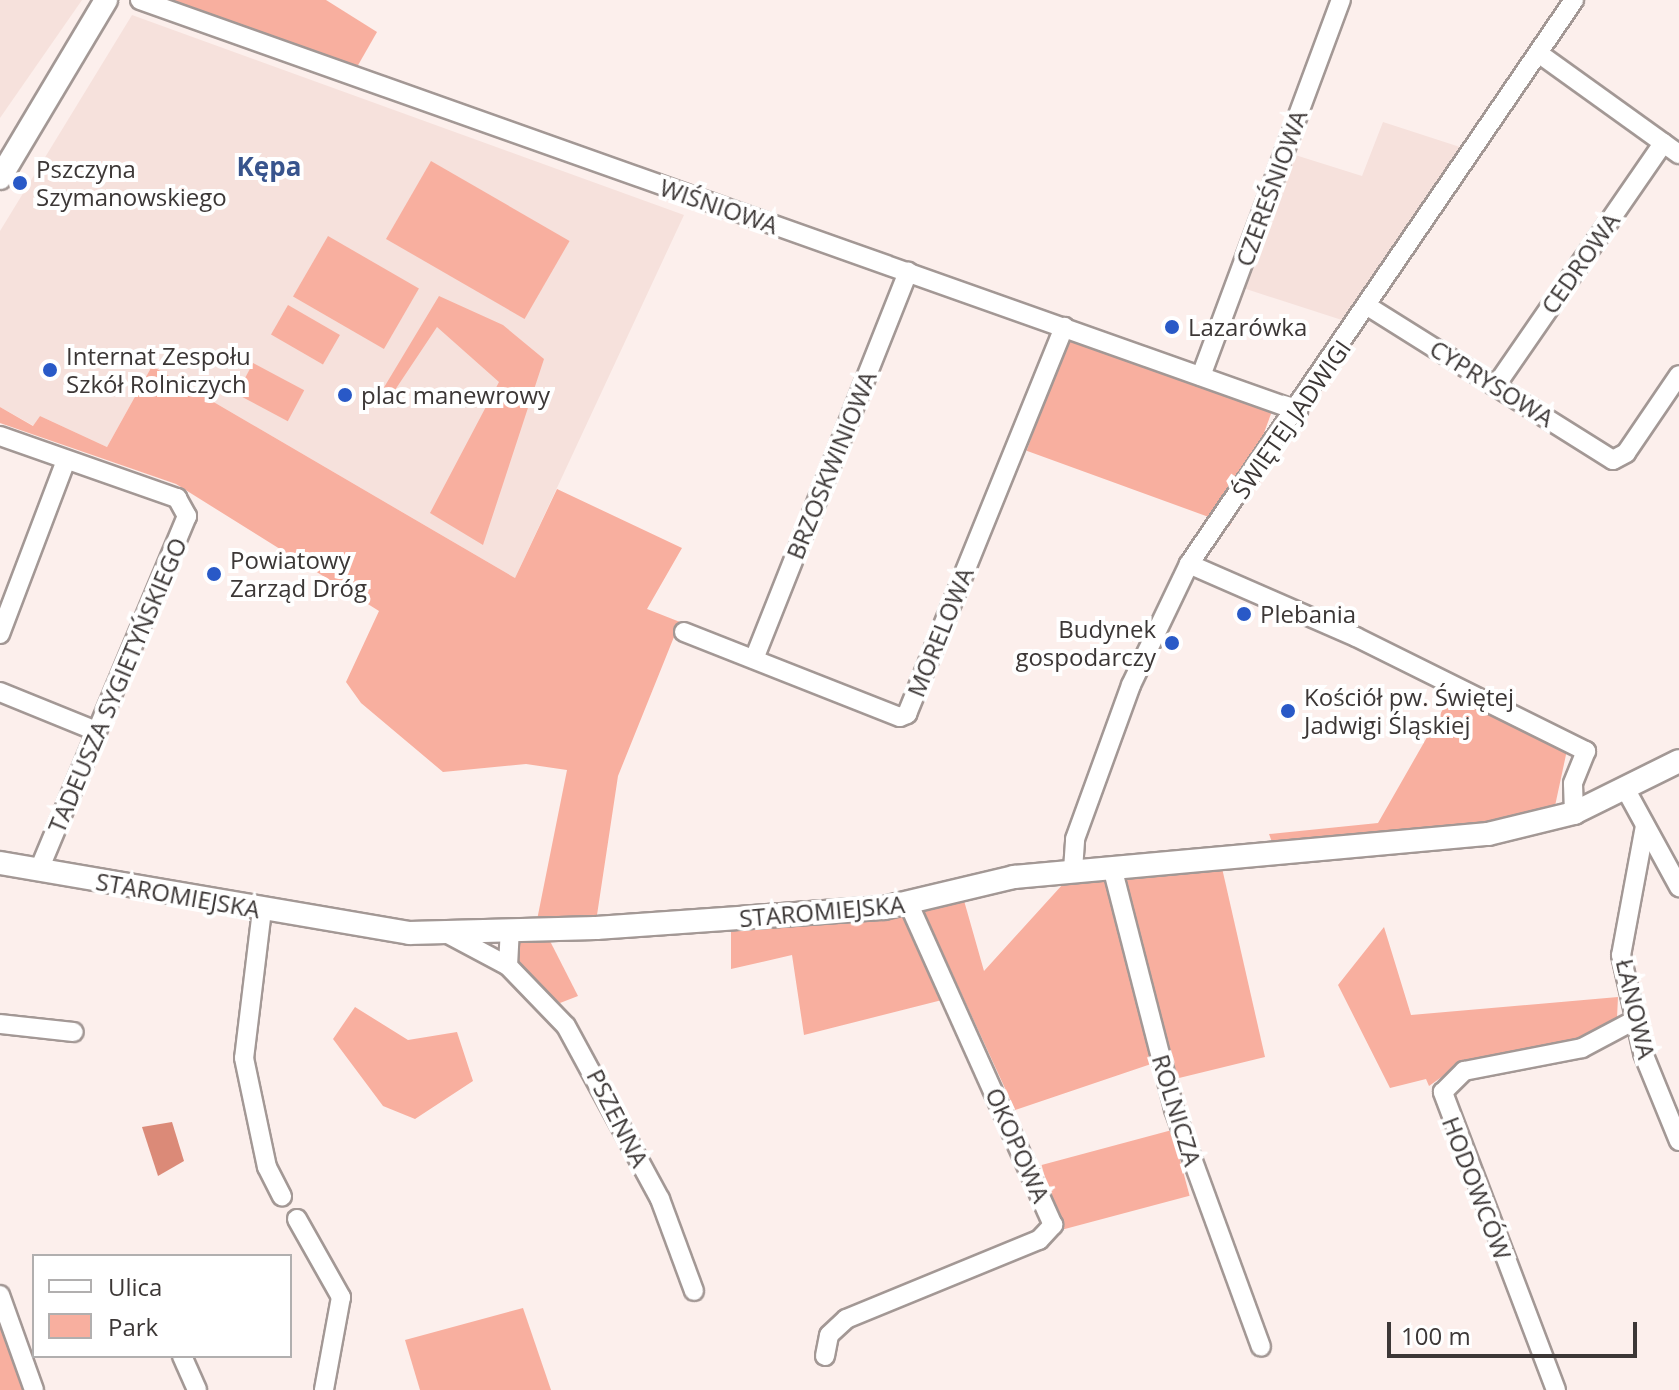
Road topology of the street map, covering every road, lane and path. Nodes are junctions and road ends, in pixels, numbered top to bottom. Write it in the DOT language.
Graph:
graph roads {
  1 [pos="106,0"];
  2 [pos="140,0"];
  3 [pos="1341,0"];
  4 [pos="1574,0"];
  5 [pos="1541,55"];
  6 [pos="1671,148"];
  7 [pos="0,178"];
  8 [pos="908,272"];
  9 [pos="1369,307"];
  10 [pos="1064,327"];
  11 [pos="1679,375"];
  12 [pos="1201,376"];
  13 [pos="1497,384"];
  14 [pos="1298,411"];
  15 [pos="0,436"];
  16 [pos="66,460"];
  17 [pos="1189,564"];
  18 [pos="684,632"];
  19 [pos="0,634"];
  20 [pos="754,659"];
  21 [pos="0,692"];
  22 [pos="96,731"];
  23 [pos="1679,761"];
  24 [pos="1626,790"];
  25 [pos="1574,813"];
  26 [pos="1645,826"];
  27 [pos="0,863"];
  28 [pos="1112,867"];
  29 [pos="39,870"];
  30 [pos="1073,870"];
  31 [pos="1679,887"];
  32 [pos="908,903"];
  33 [pos="262,910"];
  34 [pos="510,933"];
  35 [pos="450,935"];
  36 [pos="508,966"];
  37 [pos="1633,1021"];
  38 [pos="0,1024"];
  39 [pos="74,1032"];
  40 [pos="1679,1141"];
  41 [pos="282,1196"];
  42 [pos="297,1219"];
  43 [pos="694,1291"];
  44 [pos="0,1295"];
  45 [pos="1261,1347"];
  46 [pos="825,1356"];
  47 [pos="183,1358"];
  48 [pos="34,1390"];
  49 [pos="197,1390"];
  50 [pos="324,1390"];
  51 [pos="1556,1390"];
  1 -- 7 [label="street"];
  2 -- 8 [label="street, WIŚNIOWA"];
  3 -- 12 [label="street, CZEREŚNIOWA"];
  4 -- 5 [label="street, ŚWIĘTEJ JADWIGI"];
  5 -- 6 [label="street"];
  5 -- 9 [label="street, ŚWIĘTEJ JADWIGI"];
  6 -- 13 [label="street, CEDROWA"];
  8 -- 10 [label="street, WIŚNIOWA"];
  8 -- 20 [label="street, BRZOSKWINIOWA"];
  9 -- 13 [label="street, CYPRYSOWA"];
  9 -- 14 [label="street, ŚWIĘTEJ JADWIGI"];
  10 -- 12 [label="street, WIŚNIOWA"];
  10 -- 20 [label="street, MORELOWA"];
  11 -- 13 [label="street, CYPRYSOWA"];
  12 -- 14 [label="street, WIŚNIOWA"];
  14 -- 17 [label="street, ŚWIĘTEJ JADWIGI"];
  15 -- 16 [label="street, TADEUSZA SYGIETYŃSKIEGO"];
  16 -- 19 [label="street"];
  16 -- 22 [label="street, TADEUSZA SYGIETYŃSKIEGO"];
  17 -- 25 [label="street"];
  17 -- 30 [label="street, ŚWIĘTEJ JADWIGI"];
  18 -- 20 [label="street, MORELOWA"];
  21 -- 22 [label="street"];
  22 -- 29 [label="street, TADEUSZA SYGIETYŃSKIEGO"];
  23 -- 24 [label="street, STAROMIEJSKA"];
  24 -- 25 [label="street, STAROMIEJSKA"];
  24 -- 26 [label="street"];
  25 -- 28 [label="street, STAROMIEJSKA"];
  26 -- 31 [label="street"];
  26 -- 37 [label="street, ŁANOWA"];
  27 -- 29 [label="street, STAROMIEJSKA"];
  28 -- 30 [label="street, STAROMIEJSKA"];
  28 -- 45 [label="street, ROLNICZA"];
  29 -- 33 [label="street, STAROMIEJSKA"];
  30 -- 32 [label="street, STAROMIEJSKA"];
  32 -- 34 [label="street, STAROMIEJSKA"];
  32 -- 46 [label="street, OKOPOWA"];
  33 -- 35 [label="street, STAROMIEJSKA"];
  33 -- 41 [label="street"];
  34 -- 35 [label="street, STAROMIEJSKA"];
  34 -- 36 [label="street"];
  35 -- 36 [label="street, PSZENNA"];
  36 -- 43 [label="street, PSZENNA"];
  37 -- 40 [label="street, ŁANOWA"];
  37 -- 51 [label="street, HODOWCÓW"];
  38 -- 39 [label="street"];
  42 -- 50 [label="street"];
  44 -- 48 [label="street"];
  47 -- 49 [label="street"];
}
